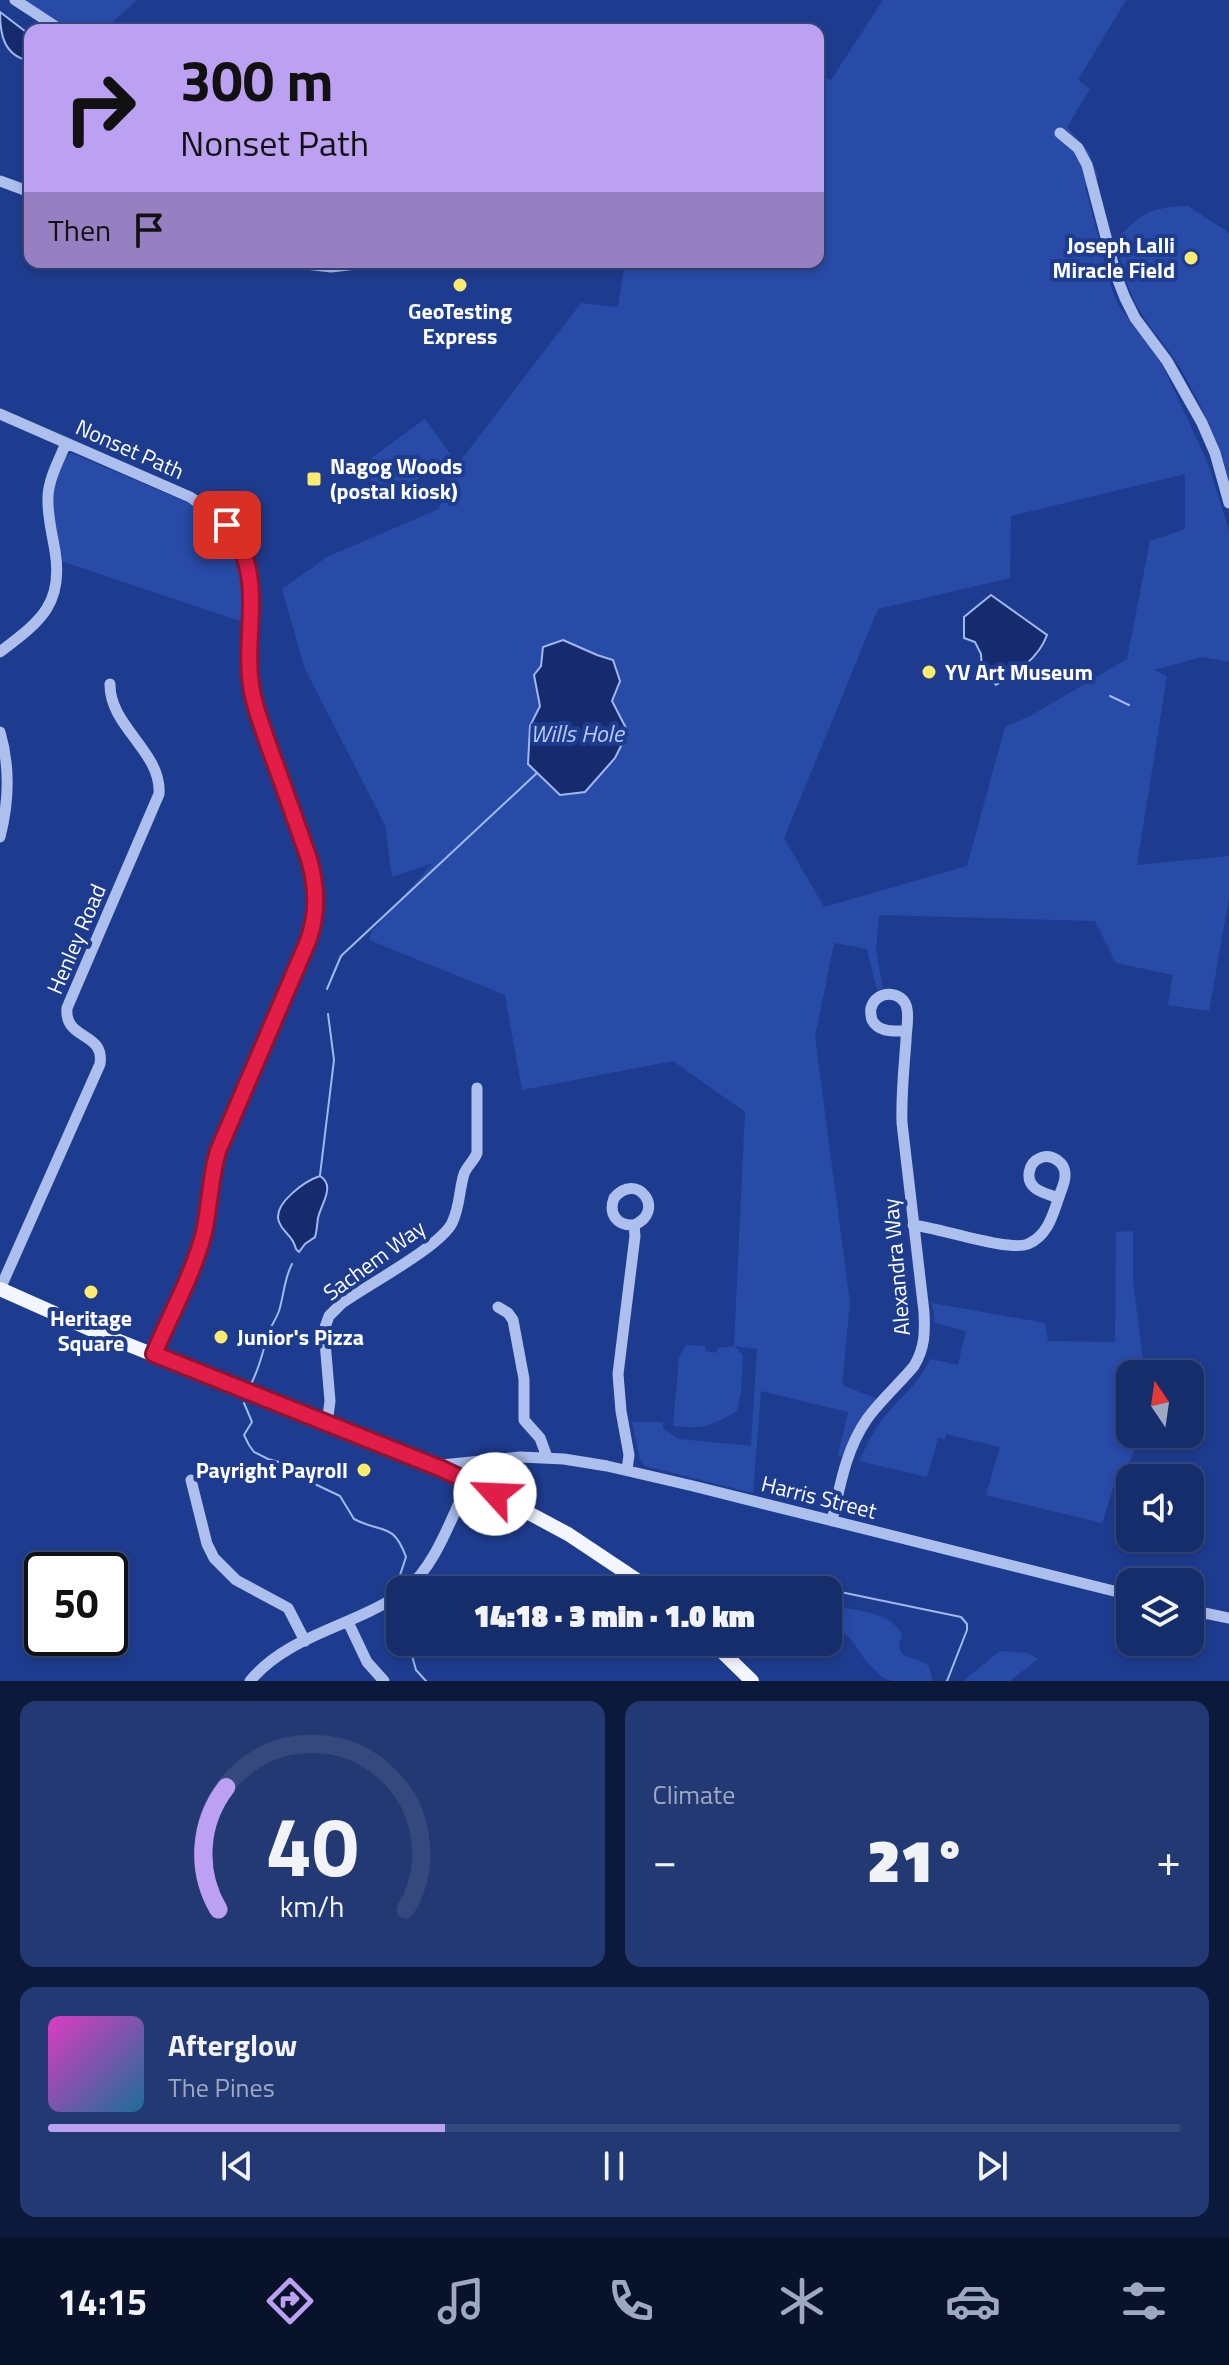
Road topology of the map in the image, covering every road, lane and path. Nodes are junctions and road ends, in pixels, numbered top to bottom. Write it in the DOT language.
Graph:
graph roads {
  1 [pos="15,0"];
  2 [pos="52,24"];
  3 [pos="1060,133"];
  4 [pos="0,181"];
  5 [pos="24,190"];
  6 [pos="0,414"];
  7 [pos="66,443"];
  8 [pos="1229,503"];
  9 [pos="0,652"];
  10 [pos="110,684"];
  11 [pos="0,732"];
  12 [pos="0,837"];
  13 [pos="906,1031"];
  14 [pos="477,1088"];
  15 [pos="1058,1198"];
  16 [pos="634,1225"];
  17 [pos="913,1225"];
  18 [pos="0,1289"];
  19 [pos="498,1307"];
  20 [pos="154,1354"];
  21 [pos="327,1424"];
  22 [pos="547,1457"];
  23 [pos="495,1458"];
  24 [pos="431,1466"];
  25 [pos="627,1470"];
  26 [pos="191,1480"];
  27 [pos="469,1481"];
  28 [pos="832,1521"];
  29 [pos="419,1576"];
  30 [pos="631,1576"];
  31 [pos="1116,1592"];
  32 [pos="386,1602"];
  33 [pos="1204,1613"];
  34 [pos="1229,1618"];
  35 [pos="348,1622"];
  36 [pos="305,1641"];
  37 [pos="726,1656"];
  38 [pos="250,1681"];
  39 [pos="384,1681"];
  40 [pos="752,1681"];
  1 -- 2 [label="street"];
  3 -- 8 [label="street"];
  4 -- 5 [label="street"];
  6 -- 7 [label="street, Nonset Path"];
  7 -- 9 [label="street"];
  7 -- 20 [label="street, Nonset Path"];
  10 -- 18 [label="street, Henley Road"];
  11 -- 12 [label="street"];
  13 -- 17 [label="street, Alexandra Way"];
  14 -- 21 [label="street, Sachem Way"];
  15 -- 17 [label="street"];
  16 -- 25 [label="street"];
  17 -- 28 [label="street, Alexandra Way"];
  18 -- 20 [label="main road"];
  19 -- 22 [label="street"];
  20 -- 21 [label="main road"];
  21 -- 24 [label="main road"];
  22 -- 23 [label="street, Harris Street"];
  22 -- 25 [label="street, Harris Street"];
  23 -- 24 [label="street, Harris Street"];
  23 -- 27 [label="street"];
  24 -- 27 [label="main road"];
  25 -- 28 [label="street, Harris Street"];
  26 -- 36 [label="street"];
  27 -- 29 [label="street"];
  27 -- 30 [label="main road"];
  28 -- 31 [label="street, Harris Street"];
  32 -- 35 [label="street"];
  33 -- 34 [label="street"];
  35 -- 36 [label="street"];
  35 -- 39 [label="street"];
  36 -- 38 [label="street"];
  37 -- 40 [label="main road"];
}
